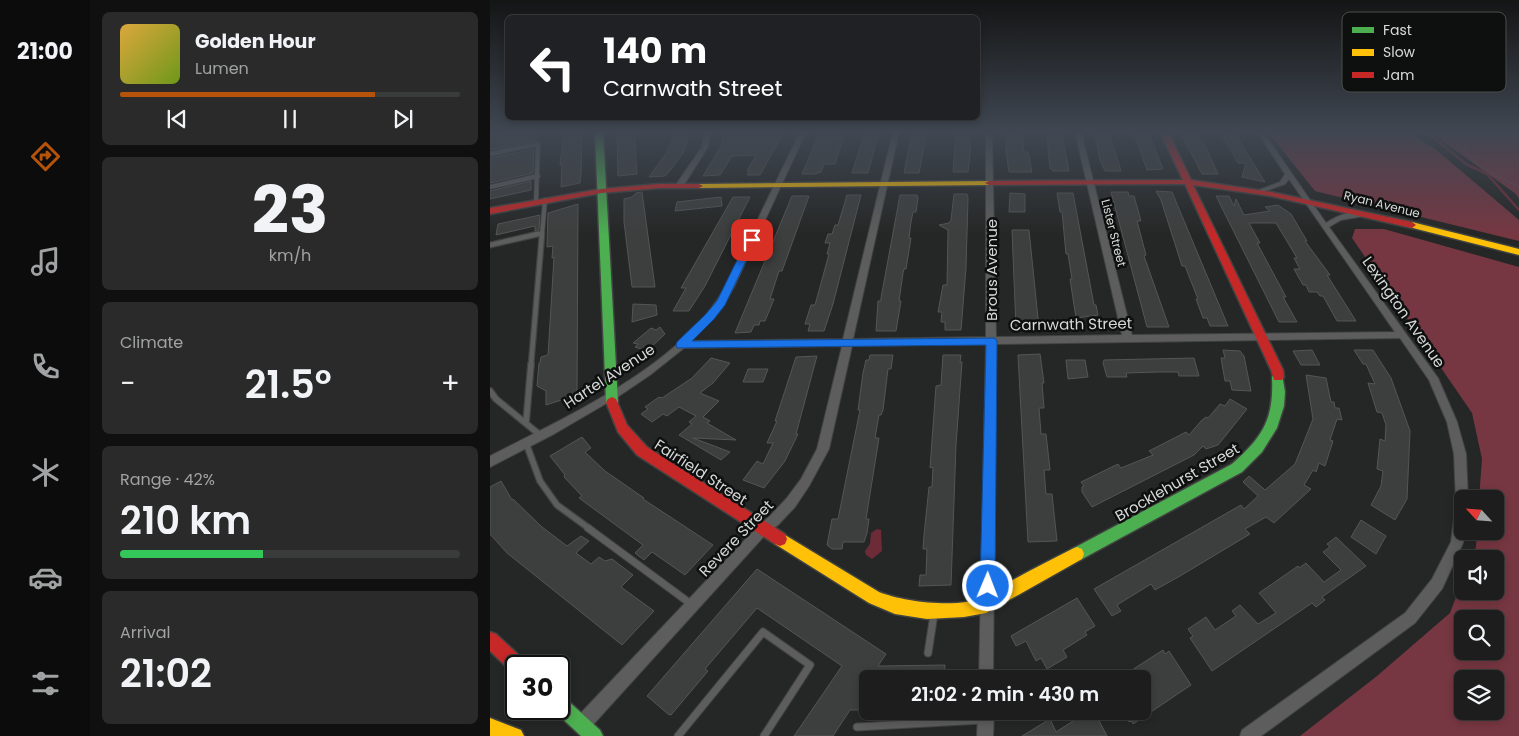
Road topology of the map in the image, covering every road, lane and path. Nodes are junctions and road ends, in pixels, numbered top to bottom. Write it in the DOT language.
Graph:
graph roads {
  1 [pos="538,166"];
  2 [pos="600,166"];
  3 [pos="692,166"];
  4 [pos="786,166"];
  5 [pos="888,166"];
  6 [pos="990,166"];
  7 [pos="1086,166"];
  8 [pos="1180,166"];
  9 [pos="1285,166"];
  10 [pos="1483,166"];
  11 [pos="1290,173"];
  12 [pos="538,176"];
  13 [pos="1090,182"];
  14 [pos="1187,182"];
  15 [pos="990,183"];
  16 [pos="884,184"];
  17 [pos="777,185"];
  18 [pos="679,186"];
  19 [pos="490,187"];
  20 [pos="1519,188"];
  21 [pos="601,191"];
  22 [pos="1260,191"];
  23 [pos="1307,200"];
  24 [pos="541,201"];
  25 [pos="490,212"];
  26 [pos="1364,214"];
  27 [pos="1325,227"];
  28 [pos="542,233"];
  29 [pos="490,245"];
  30 [pos="1519,252"];
  31 [pos="1401,335"];
  32 [pos="1261,337"];
  33 [pos="1128,339"];
  34 [pos="991,341"];
  35 [pos="846,343"];
  36 [pos="681,345"];
  37 [pos="490,391"];
  38 [pos="611,396"];
  39 [pos="526,423"];
  40 [pos="540,435"];
  41 [pos="526,443"];
  42 [pos="490,462"];
  43 [pos="763,529"];
  44 [pos="988,604"];
  45 [pos="692,605"];
  46 [pos="935,612"];
  47 [pos="490,640"];
  48 [pos="928,653"];
  49 [pos="506,655"];
  50 [pos="986,670"];
  51 [pos="570,714"];
  52 [pos="939,720"];
  53 [pos="986,720"];
  54 [pos="581,724"];
  55 [pos="857,727"];
  56 [pos="490,728"];
  57 [pos="496,736"];
  58 [pos="515,736"];
  59 [pos="594,736"];
  60 [pos="678,736"];
  61 [pos="764,736"];
  62 [pos="985,736"];
  63 [pos="1248,736"];
  1 -- 12 [label="lane"];
  2 -- 21 [label="main road, Fairfield Street"];
  3 -- 18 [label="street"];
  4 -- 17 [label="street, Hartel Avenue"];
  5 -- 16 [label="street, Revere Street"];
  6 -- 15 [label="street, Brous Avenue"];
  7 -- 13 [label="street, Lister Street"];
  8 -- 14 [label="main road, Brocklehurst Street"];
  9 -- 11 [label="street, Lexington Avenue"];
  10 -- 20 [label="path"];
  11 -- 22 [label="street"];
  11 -- 23 [label="street, Lexington Avenue"];
  12 -- 19 [label="lane"];
  12 -- 24 [label="lane"];
  13 -- 14 [label="main road, Ryan Avenue"];
  13 -- 15 [label="main road, Ryan Avenue"];
  13 -- 33 [label="street, Lister Street"];
  14 -- 22 [label="main road, Ryan Avenue"];
  14 -- 32 [label="main road, Brocklehurst Street"];
  15 -- 16 [label="main road, Ryan Avenue"];
  15 -- 34 [label="street, Brous Avenue"];
  16 -- 17 [label="main road, Ryan Avenue"];
  16 -- 35 [label="street, Revere Street"];
  17 -- 18 [label="main road, Ryan Avenue"];
  17 -- 36 [label="street, Hartel Avenue"];
  18 -- 21 [label="main road, Ryan Avenue"];
  21 -- 24 [label="main road, Ryan Avenue"];
  21 -- 38 [label="main road, Fairfield Street"];
  22 -- 23 [label="main road, Ryan Avenue"];
  23 -- 26 [label="main road, Ryan Avenue"];
  23 -- 27 [label="street, Lexington Avenue"];
  24 -- 25 [label="main road, Ryan Avenue"];
  24 -- 28 [label="lane"];
  26 -- 27 [label="street"];
  26 -- 30 [label="main road, Ryan Avenue"];
  27 -- 31 [label="street, Lexington Avenue"];
  28 -- 29 [label="lane"];
  28 -- 39 [label="lane"];
  31 -- 32 [label="street, Carnwath Street"];
  31 -- 63 [label="street, Lexington Avenue"];
  32 -- 33 [label="street, Carnwath Street"];
  32 -- 44 [label="main road, Brocklehurst Street"];
  33 -- 34 [label="street, Carnwath Street"];
  34 -- 35 [label="street, Carnwath Street"];
  34 -- 44 [label="street, Brous Avenue"];
  35 -- 36 [label="street, Carnwath Street"];
  35 -- 43 [label="street, Revere Street"];
  36 -- 38 [label="street, Hartel Avenue"];
  37 -- 39 [label="lane"];
  38 -- 40 [label="street, Hartel Avenue"];
  38 -- 43 [label="main road, Fairfield Street"];
  39 -- 40 [label="lane"];
  40 -- 41 [label="street, Hartel Avenue"];
  41 -- 42 [label="street, Hartel Avenue"];
  41 -- 45 [label="lane"];
  43 -- 45 [label="street, Revere Street"];
  43 -- 46 [label="main road, Fairfield Street"];
  44 -- 46 [label="main road, Fairfield Street"];
  44 -- 50 [label="street, Brous Avenue"];
  45 -- 54 [label="street, Revere Street"];
  46 -- 48 [label="lane"];
  47 -- 49 [label="main road"];
  51 -- 54 [label="main road"];
  52 -- 55 [label="lane"];
  53 -- 62 [label="street"];
  54 -- 59 [label="main road"];
  56 -- 57 [label="main road"];
  56 -- 58 [label="main road"];
  60 -- 61 [label="lane"];
}
